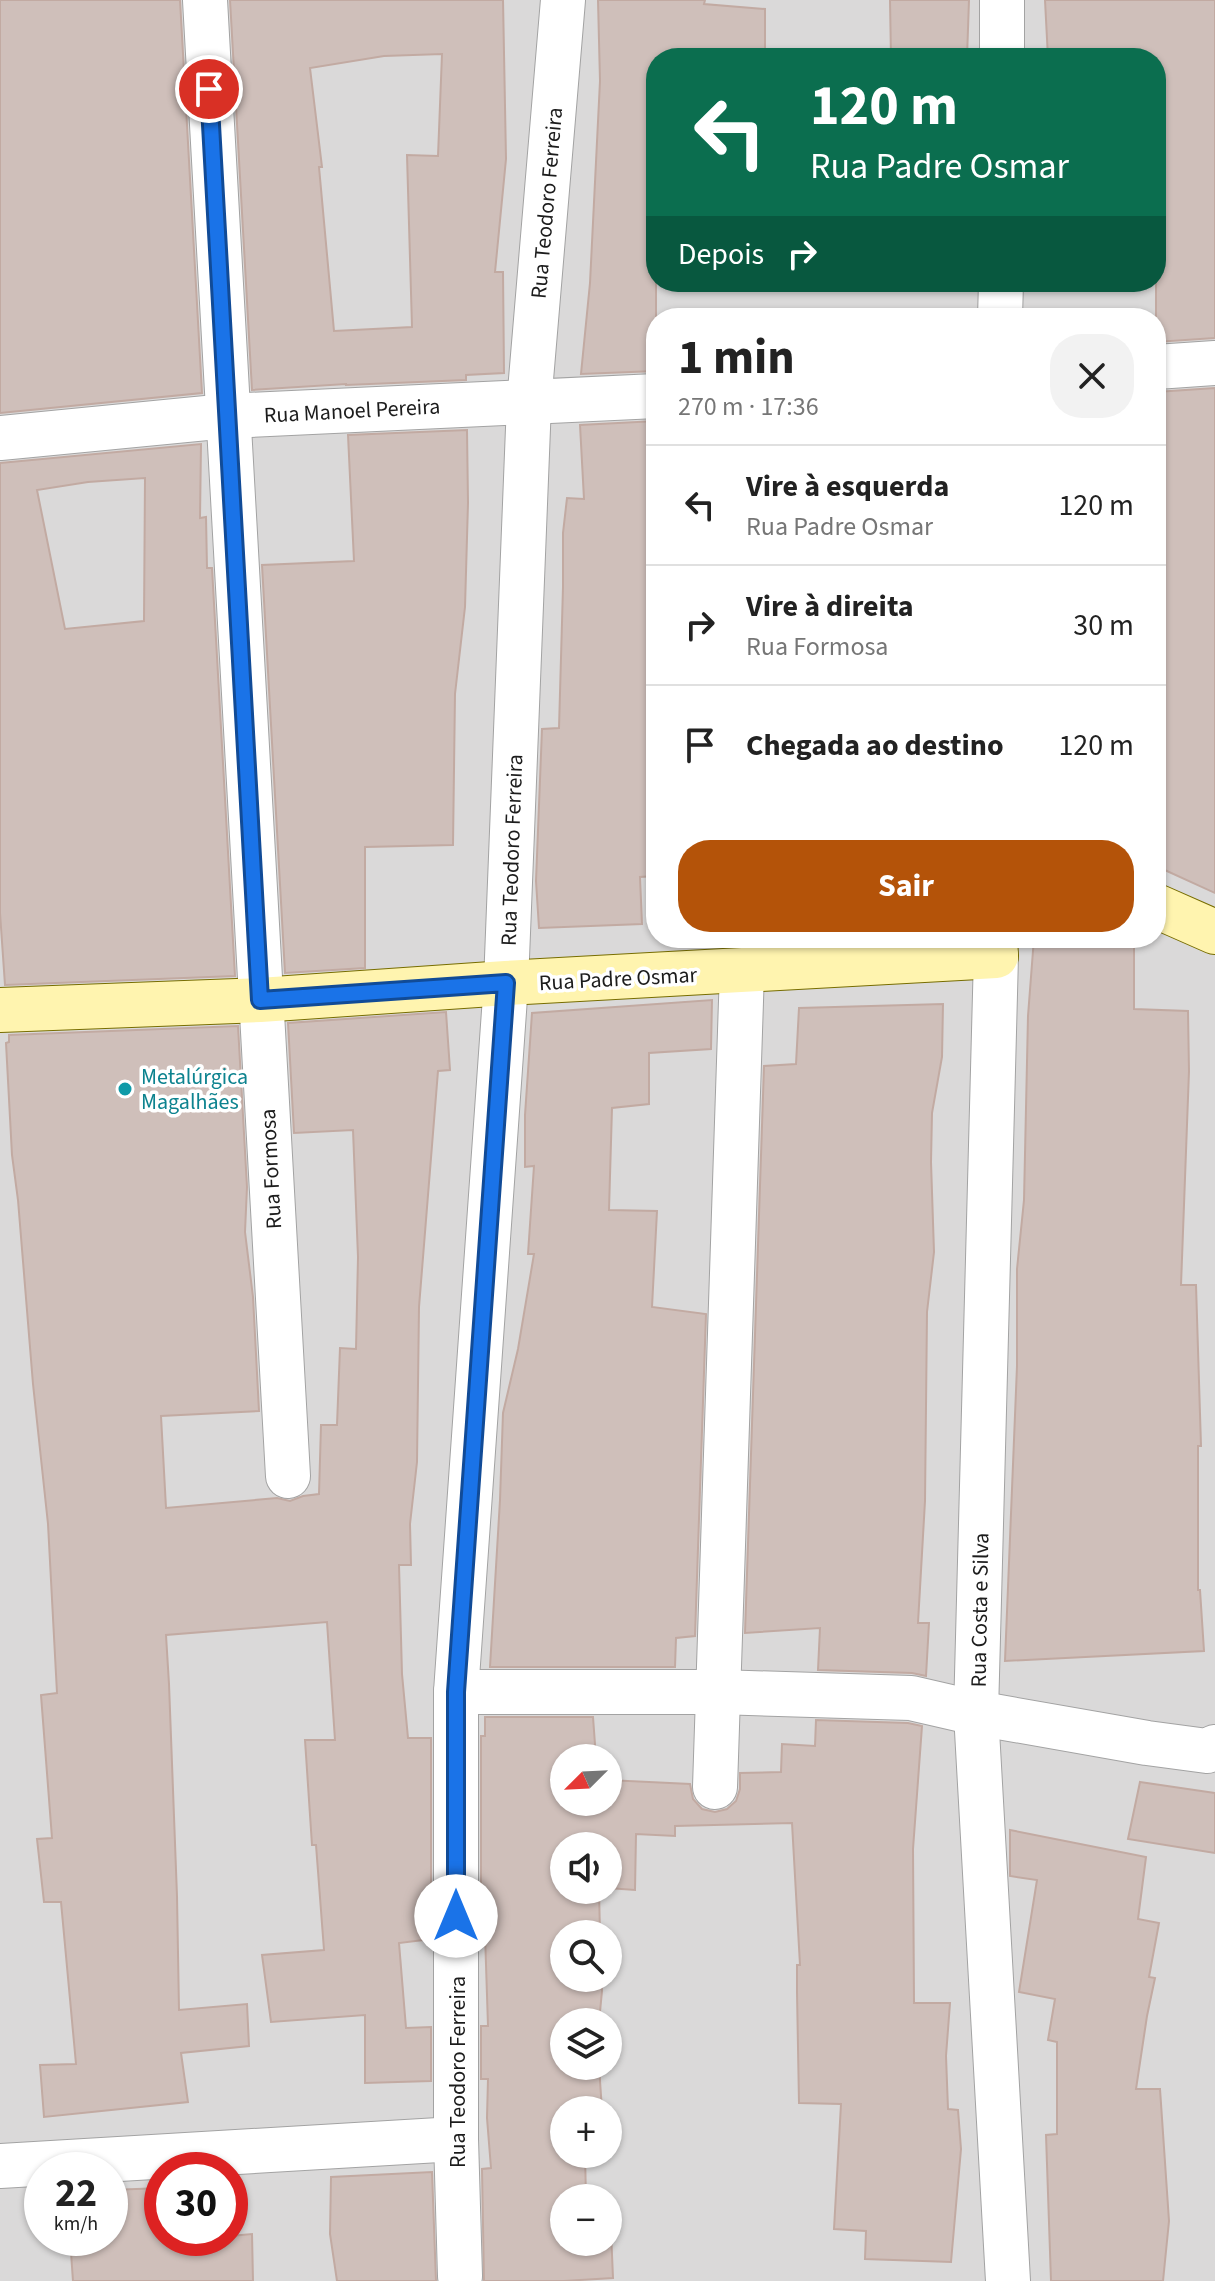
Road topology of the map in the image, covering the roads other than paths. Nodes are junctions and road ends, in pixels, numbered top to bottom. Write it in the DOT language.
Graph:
graph roads {
  1 [pos="205,0"];
  2 [pos="563,0"];
  3 [pos="1002,0"];
  4 [pos="1002,48"];
  5 [pos="1215,363"];
  6 [pos="1166,366"];
  7 [pos="646,397"];
  8 [pos="529,403"];
  9 [pos="227,416"];
  10 [pos="0,438"];
  11 [pos="1166,910"];
  12 [pos="1215,932"];
  13 [pos="985,948"];
  14 [pos="996,948"];
  15 [pos="742,971"];
  16 [pos="506,983"];
  17 [pos="260,1000"];
  18 [pos="0,1010"];
  19 [pos="288,1476"];
  20 [pos="456,1692"];
  21 [pos="718,1692"];
  22 [pos="976,1713"];
  23 [pos="1215,1747"];
  24 [pos="715,1787"];
  25 [pos="456,2139"];
  26 [pos="0,2166"];
  27 [pos="460,2276"];
  28 [pos="1008,2281"];
  1 -- 9 [label="street, Rua Formosa"];
  2 -- 8 [label="street, Rua Teodoro Ferreira"];
  3 -- 4 [label="street"];
  5 -- 6 [label="street"];
  7 -- 8 [label="street, Rua Manoel Pereira"];
  8 -- 9 [label="street, Rua Manoel Pereira"];
  8 -- 16 [label="street, Rua Teodoro Ferreira"];
  9 -- 10 [label="street, Rua Manoel Pereira"];
  9 -- 17 [label="street, Rua Formosa"];
  11 -- 12 [label="street"];
  13 -- 15 [label="street, Rua Padre Osmar"];
  14 -- 22 [label="street, Rua Costa e Silva"];
  15 -- 16 [label="street, Rua Padre Osmar"];
  15 -- 21 [label="street"];
  16 -- 17 [label="street, Rua Padre Osmar"];
  16 -- 20 [label="street, Rua Teodoro Ferreira"];
  17 -- 18 [label="street, Rua Padre Osmar"];
  17 -- 19 [label="street, Rua Formosa"];
  20 -- 21 [label="street"];
  20 -- 25 [label="street, Rua Teodoro Ferreira"];
  21 -- 22 [label="street"];
  21 -- 24 [label="street"];
  22 -- 23 [label="street"];
  22 -- 28 [label="street, Rua Costa e Silva"];
  25 -- 26 [label="street"];
  25 -- 27 [label="street, Rua Teodoro Ferreira"];
}
